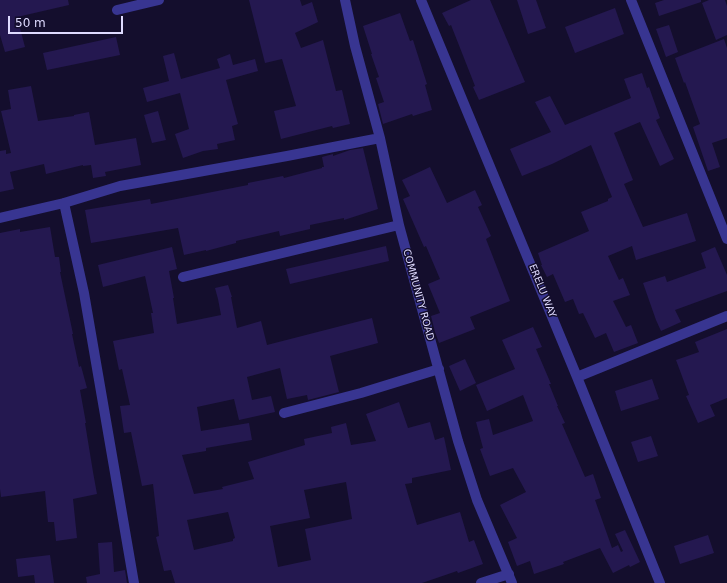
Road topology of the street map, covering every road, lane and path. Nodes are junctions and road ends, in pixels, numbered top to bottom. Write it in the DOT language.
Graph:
graph roads {
  1 [pos="159,0"];
  2 [pos="345,0"];
  3 [pos="421,0"];
  4 [pos="631,0"];
  5 [pos="117,10"];
  6 [pos="380,138"];
  7 [pos="64,203"];
  8 [pos="0,218"];
  9 [pos="399,225"];
  10 [pos="727,239"];
  11 [pos="183,277"];
  12 [pos="727,316"];
  13 [pos="439,369"];
  14 [pos="577,377"];
  15 [pos="284,413"];
  16 [pos="510,579"];
  17 [pos="134,583"];
  18 [pos="481,583"];
  19 [pos="660,583"];
  1 -- 5 [label="street"];
  2 -- 6 [label="street, COMMUNITY ROAD"];
  3 -- 14 [label="street, ERELU WAY"];
  4 -- 10 [label="street"];
  6 -- 7 [label="street"];
  6 -- 9 [label="street, COMMUNITY ROAD"];
  7 -- 8 [label="street"];
  7 -- 17 [label="street"];
  9 -- 11 [label="street"];
  9 -- 13 [label="street, COMMUNITY ROAD"];
  12 -- 14 [label="street"];
  13 -- 15 [label="street"];
  13 -- 16 [label="street, COMMUNITY ROAD"];
  14 -- 19 [label="street, ERELU WAY"];
  16 -- 18 [label="street"];
}
